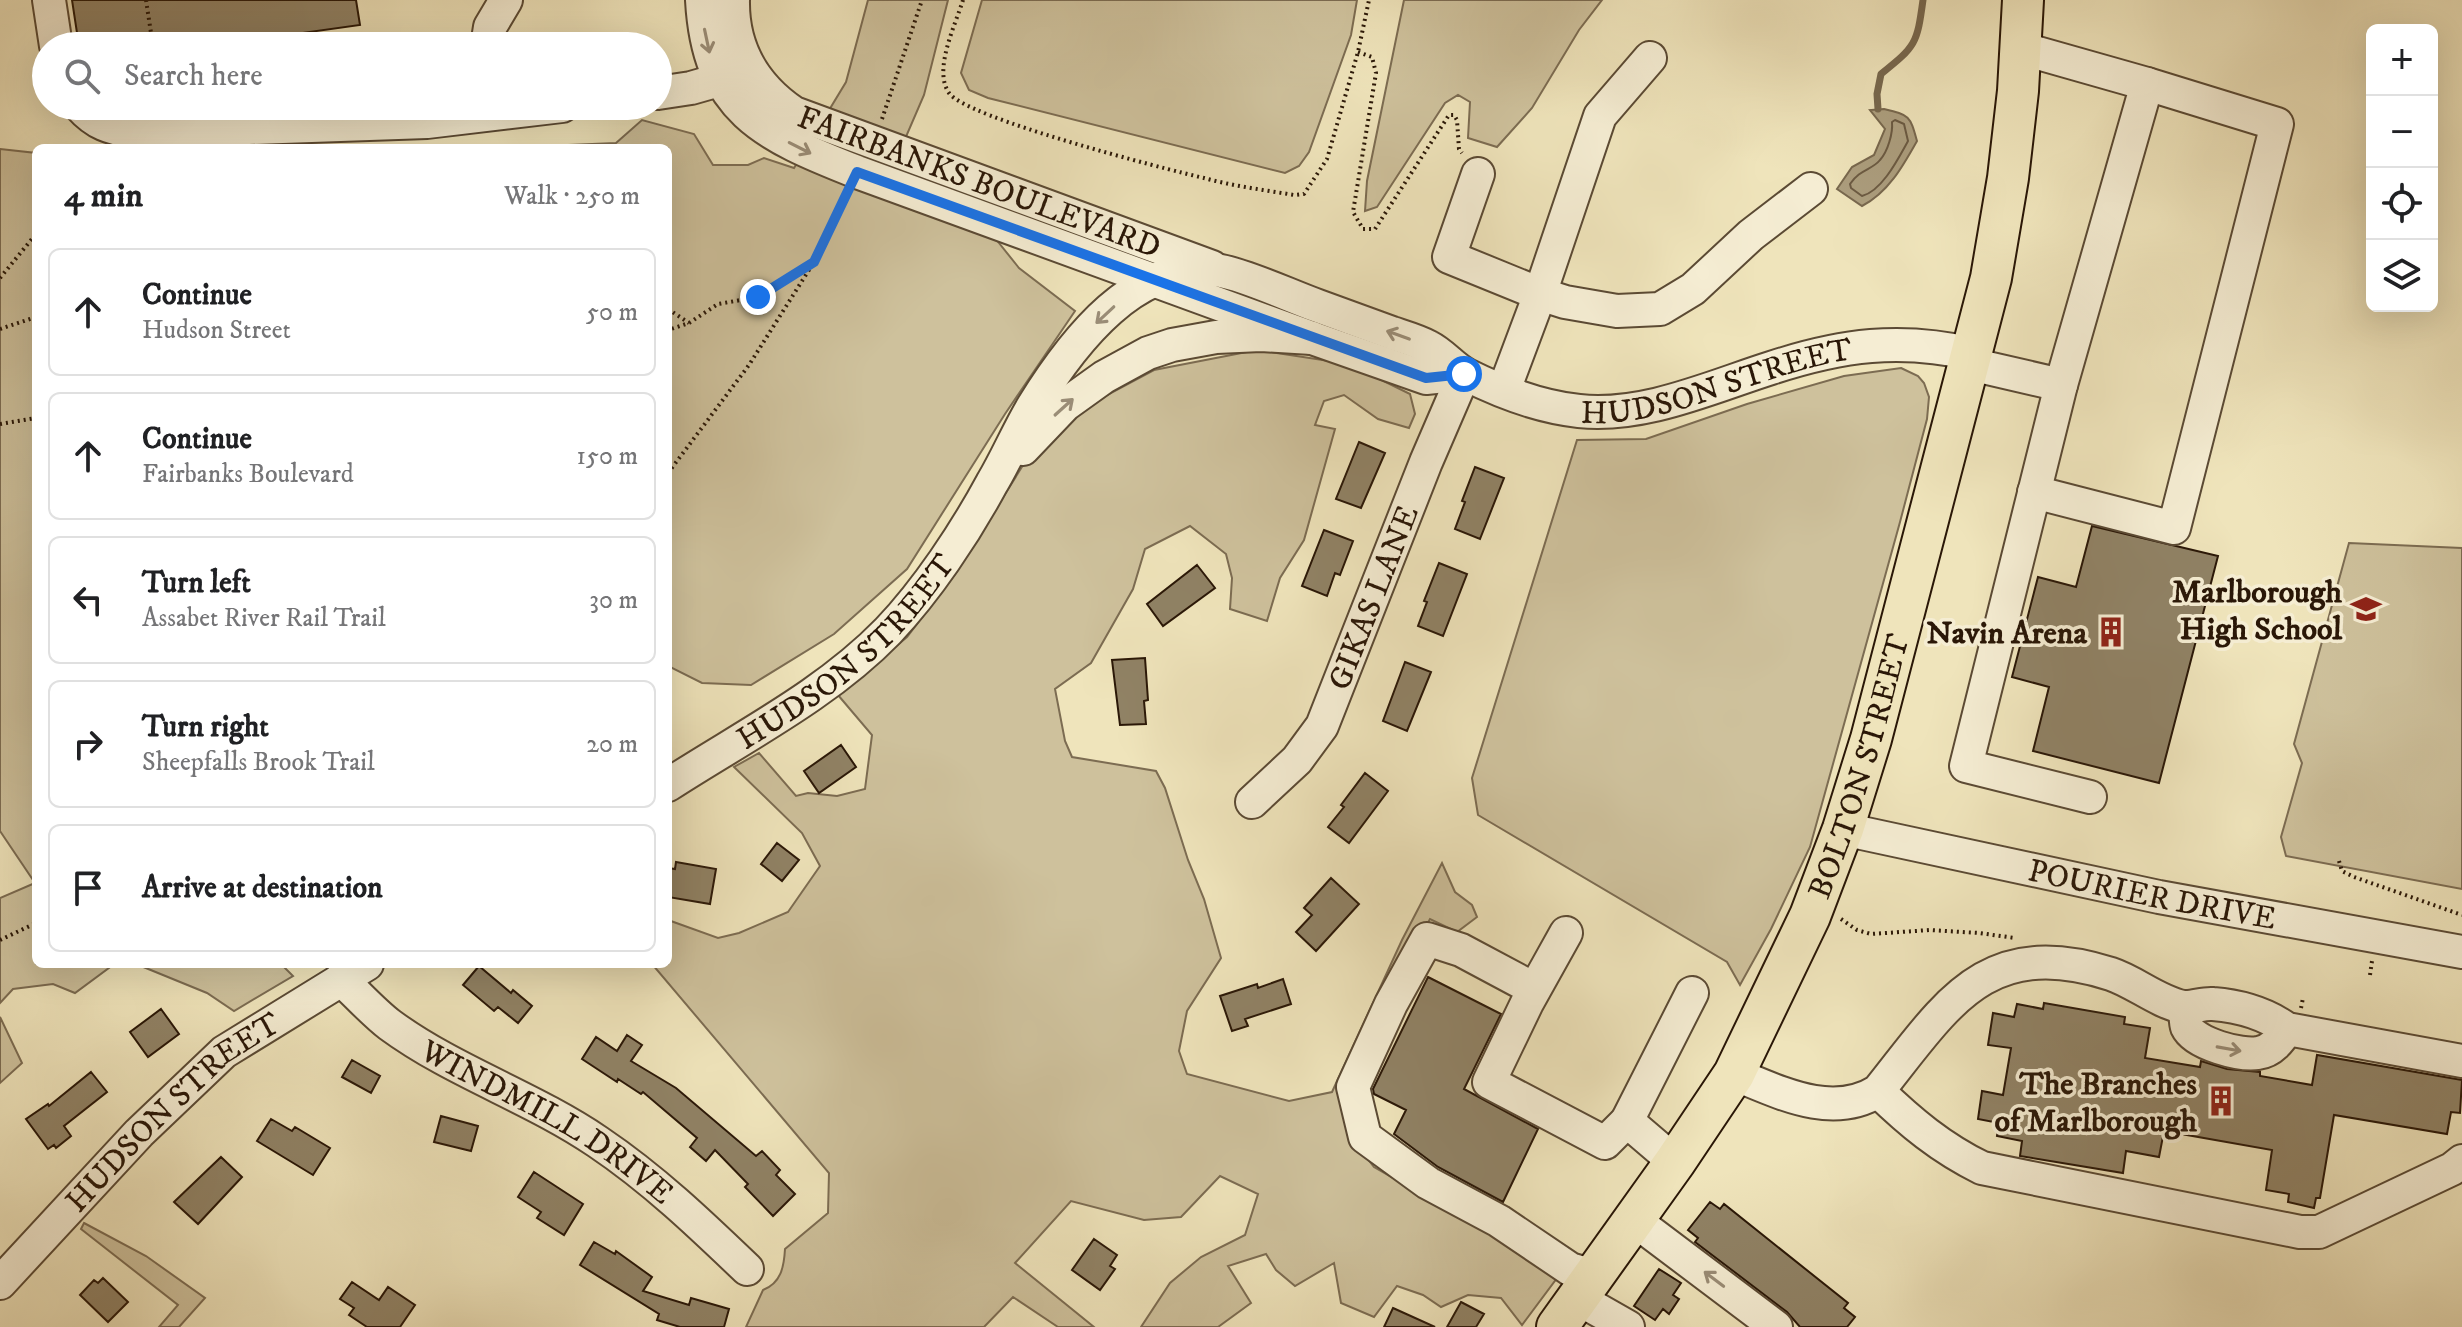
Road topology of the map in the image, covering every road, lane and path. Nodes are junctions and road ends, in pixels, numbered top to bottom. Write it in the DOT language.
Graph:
graph roads {
  1 [pos="49,0"];
  2 [pos="146,0"];
  3 [pos="506,0"];
  4 [pos="702,0"];
  5 [pos="733,0"];
  6 [pos="922,0"];
  7 [pos="963,0"];
  8 [pos="1369,0"];
  9 [pos="2023,0"];
  10 [pos="54,32"];
  11 [pos="151,32"];
  12 [pos="489,32"];
  13 [pos="2020,48"];
  14 [pos="1358,52"];
  15 [pos="1650,58"];
  16 [pos="750,70"];
  17 [pos="720,81"];
  18 [pos="2147,84"];
  19 [pos="672,90"];
  20 [pos="93,120"];
  21 [pos="197,120"];
  22 [pos="375,120"];
  23 [pos="438,120"];
  24 [pos="871,143"];
  25 [pos="857,172"];
  26 [pos="1478,174"];
  27 [pos="1811,189"];
  28 [pos="32,239"];
  29 [pos="814,262"];
  30 [pos="1222,271"];
  31 [pos="0,278"];
  32 [pos="1156,280"];
  33 [pos="1540,294"];
  34 [pos="672,312"];
  35 [pos="32,318"];
  36 [pos="689,323"];
  37 [pos="0,329"];
  38 [pos="672,329"];
  39 [pos="1312,338"];
  40 [pos="1973,354"];
  41 [pos="1464,374"];
  42 [pos="2063,376"];
  43 [pos="1504,390"];
  44 [pos="32,419"];
  45 [pos="0,424"];
  46 [pos="672,468"];
  47 [pos="992,484"];
  48 [pos="2034,492"];
  49 [pos="672,782"];
  50 [pos="2090,797"];
  51 [pos="1252,802"];
  52 [pos="1843,829"];
  53 [pos="2339,861"];
  54 [pos="2462,915"];
  55 [pos="1835,916"];
  56 [pos="32,925"];
  57 [pos="1566,933"];
  58 [pos="0,940"];
  59 [pos="2024,942"];
  60 [pos="2462,952"];
  61 [pos="354,971"];
  62 [pos="1534,989"];
  63 [pos="1692,993"];
  64 [pos="2462,1061"];
  65 [pos="1734,1074"];
  66 [pos="1878,1091"];
  67 [pos="1627,1121"];
  68 [pos="2462,1161"];
  69 [pos="1675,1162"];
  70 [pos="1634,1220"];
  71 [pos="747,1269"];
  72 [pos="0,1283"];
  73 [pos="1576,1300"];
  74 [pos="1628,1327"];
  75 [pos="1776,1327"];
  1 -- 10 [label="street"];
  2 -- 11 [label="path"];
  3 -- 12 [label="street"];
  4 -- 17 [label="street, one-way"];
  5 -- 16 [label="street"];
  6 -- 24 [label="path"];
  7 -- 14 [label="path"];
  8 -- 14 [label="path"];
  9 -- 13 [label="main road, BOLTON STREET"];
  13 -- 18 [label="street"];
  13 -- 40 [label="main road, BOLTON STREET"];
  14 -- 26 [label="path"];
  15 -- 33 [label="street"];
  16 -- 17 [label="street"];
  16 -- 24 [label="street, FAIRBANKS BOULEVARD"];
  17 -- 19 [label="street"];
  17 -- 25 [label="street, FAIRBANKS BOULEVARD, one-way"];
  18 -- 42 [label="street"];
  18 -- 48 [label="street"];
  20 -- 21 [label="street"];
  22 -- 23 [label="street"];
  24 -- 30 [label="street, FAIRBANKS BOULEVARD"];
  25 -- 29 [label="path"];
  25 -- 32 [label="street, FAIRBANKS BOULEVARD"];
  26 -- 33 [label="street"];
  27 -- 33 [label="street"];
  28 -- 31 [label="path"];
  29 -- 36 [label="path"];
  29 -- 46 [label="path"];
  30 -- 32 [label="street, HUDSON STREET"];
  41 -- 30 [label="street, HUDSON STREET, one-way"];
  32 -- 39 [label="street, FAIRBANKS BOULEVARD"];
  32 -- 47 [label="street, HUDSON STREET, one-way"];
  33 -- 43 [label="street"];
  34 -- 36 [label="path"];
  35 -- 37 [label="path"];
  36 -- 38 [label="path"];
  39 -- 41 [label="street, HUDSON STREET"];
  47 -- 39 [label="street, HUDSON STREET, one-way"];
  40 -- 42 [label="street, HUDSON STREET"];
  40 -- 43 [label="street, HUDSON STREET"];
  40 -- 52 [label="main road, BOLTON STREET"];
  41 -- 43 [label="street, HUDSON STREET"];
  41 -- 51 [label="street, GIKAS LANE"];
  42 -- 48 [label="street"];
  44 -- 45 [label="path"];
  47 -- 49 [label="street, HUDSON STREET"];
  48 -- 50 [label="street"];
  52 -- 60 [label="street, POURIER DRIVE"];
  52 -- 65 [label="main road, BOLTON STREET"];
  53 -- 54 [label="path"];
  55 -- 59 [label="path"];
  56 -- 58 [label="path"];
  57 -- 62 [label="street"];
  61 -- 71 [label="street, WINDMILL DRIVE"];
  61 -- 72 [label="street, HUDSON STREET"];
  62 -- 67 [label="street"];
  62 -- 73 [label="street"];
  63 -- 67 [label="street"];
  64 -- 66 [label="street"];
  65 -- 66 [label="street"];
  65 -- 69 [label="main road, BOLTON STREET"];
  66 -- 68 [label="street"];
  67 -- 69 [label="street"];
  69 -- 70 [label="main road, BOLTON STREET"];
  70 -- 73 [label="main road, BOLTON STREET"];
  75 -- 70 [label="street, one-way"];
  73 -- 74 [label="street"];
}
